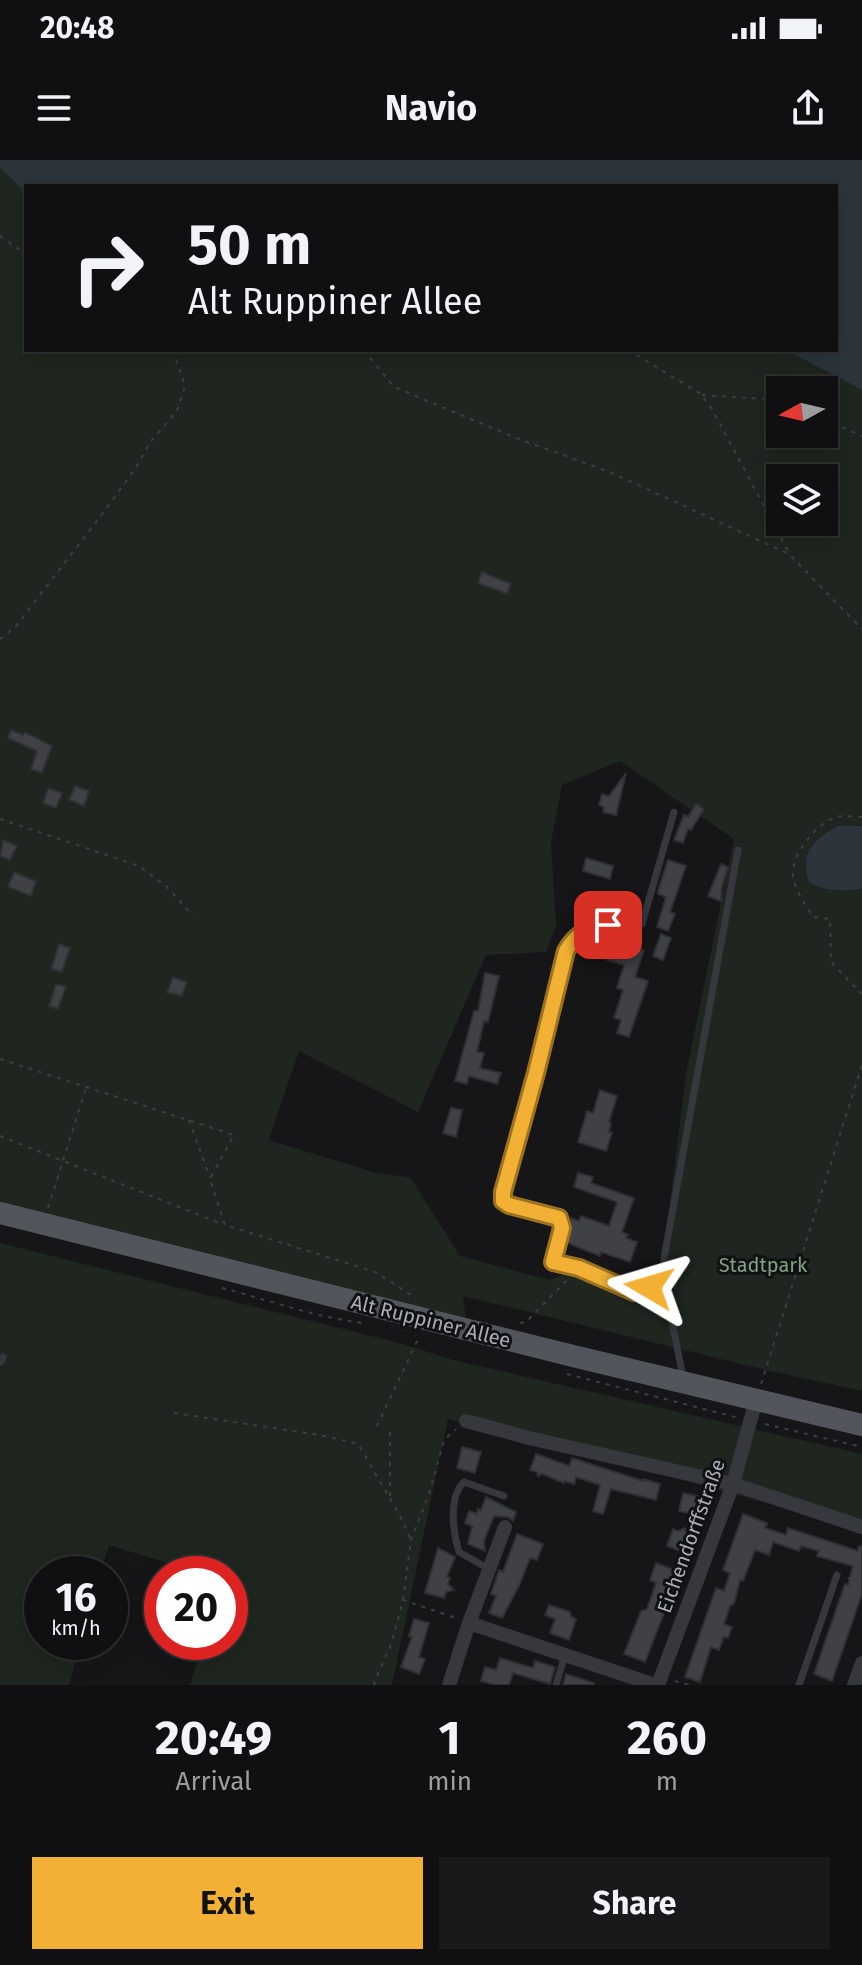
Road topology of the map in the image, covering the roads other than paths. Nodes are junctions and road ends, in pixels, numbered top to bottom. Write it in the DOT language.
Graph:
graph roads {
  1 [pos="674,812"];
  2 [pos="738,850"];
  3 [pos="0,1213"];
  4 [pos="664,1282"];
  5 [pos="684,1383"];
  6 [pos="754,1410"];
  7 [pos="466,1421"];
  8 [pos="862,1425"];
  9 [pos="733,1484"];
  10 [pos="504,1496"];
  11 [pos="505,1527"];
  12 [pos="862,1527"];
  13 [pos="489,1569"];
  14 [pos="835,1578"];
  15 [pos="469,1623"];
  16 [pos="565,1655"];
  17 [pos="862,1663"];
  18 [pos="449,1685"];
  19 [pos="556,1685"];
  20 [pos="656,1685"];
  21 [pos="799,1685"];
  22 [pos="854,1685"];
  1 -- 4 [label="lane"];
  2 -- 4 [label="lane"];
  3 -- 5 [label="main road, Alt Ruppiner Allee"];
  4 -- 5 [label="lane"];
  5 -- 6 [label="main road, Alt Ruppiner Allee"];
  6 -- 8 [label="main road, Alt Ruppiner Allee"];
  6 -- 9 [label="street, Eichendorffstraße"];
  7 -- 9 [label="street"];
  9 -- 12 [label="street"];
  9 -- 20 [label="street, Eichendorffstraße"];
  10 -- 13 [label="lane"];
  11 -- 13 [label="street"];
  13 -- 15 [label="street"];
  14 -- 21 [label="lane"];
  15 -- 16 [label="street"];
  15 -- 18 [label="street"];
  16 -- 19 [label="lane"];
  16 -- 20 [label="street"];
  17 -- 22 [label="street"];
}
